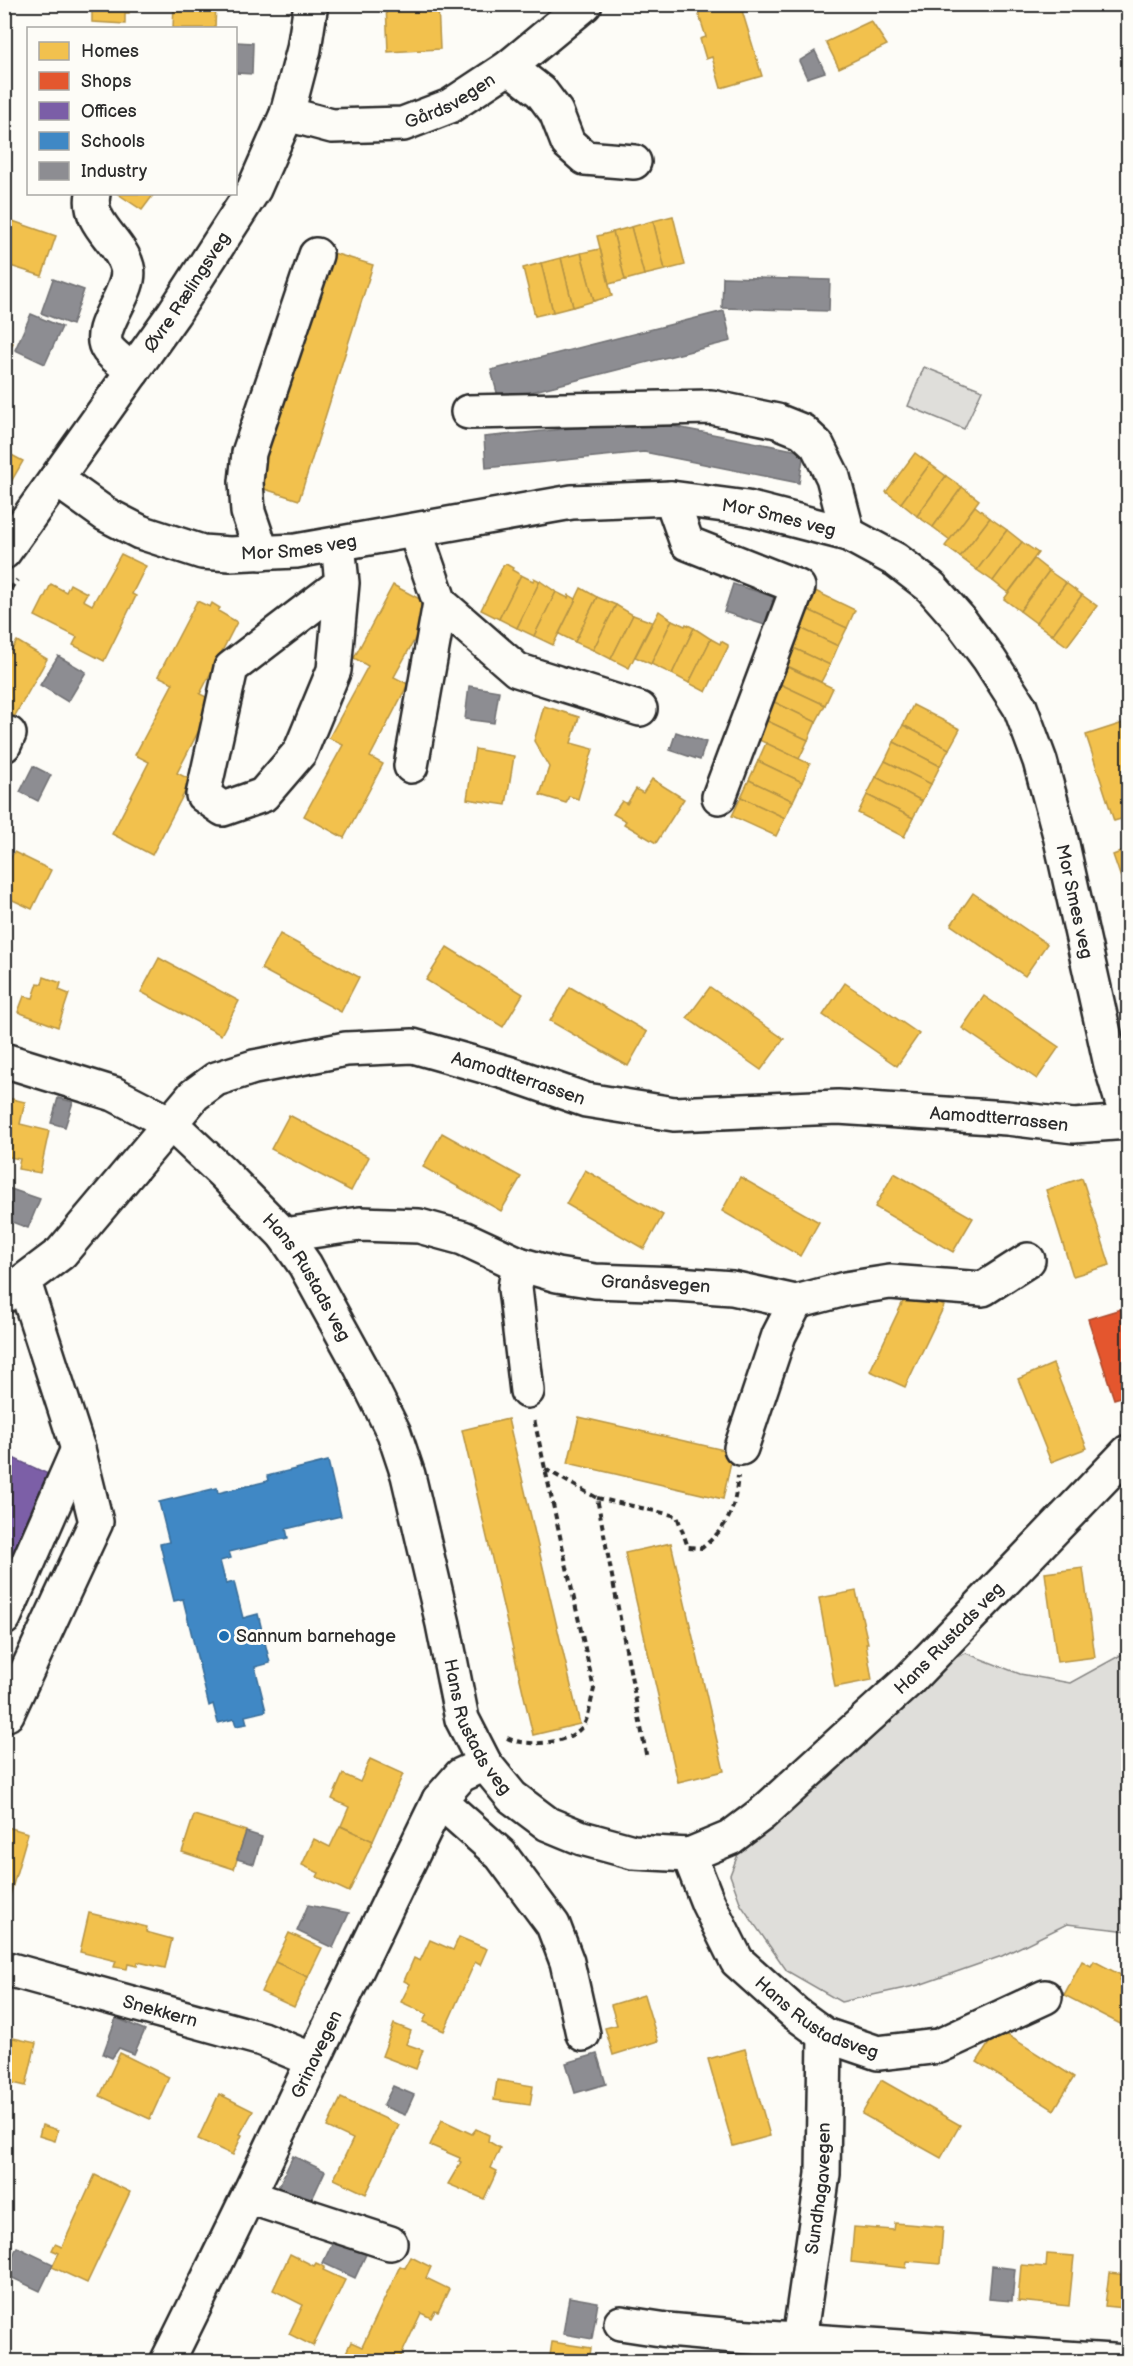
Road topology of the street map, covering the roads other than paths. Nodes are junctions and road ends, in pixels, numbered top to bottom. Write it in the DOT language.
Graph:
graph roads {
  1 [pos="311,4"];
  2 [pos="585,4"];
  3 [pos="509,67"];
  4 [pos="287,114"];
  5 [pos="634,162"];
  6 [pos="93,195"];
  7 [pos="316,255"];
  8 [pos="133,370"];
  9 [pos="468,412"];
  10 [pos="56,478"];
  11 [pos="671,498"];
  12 [pos="415,531"];
  13 [pos="848,534"];
  14 [pos="338,544"];
  15 [pos="4,552"];
  16 [pos="262,553"];
  17 [pos="342,584"];
  18 [pos="440,603"];
  19 [pos="640,709"];
  20 [pos="411,766"];
  21 [pos="719,797"];
  22 [pos="4,1060"];
  23 [pos="1128,1122"];
  24 [pos="170,1123"];
  25 [pos="284,1235"];
  26 [pos="1028,1260"];
  27 [pos="519,1264"];
  28 [pos="14,1289"];
  29 [pos="795,1302"];
  30 [pos="527,1391"];
  31 [pos="741,1448"];
  32 [pos="78,1449"];
  33 [pos="1128,1452"];
  34 [pos="4,1617"];
  35 [pos="4,1714"];
  36 [pos="485,1764"];
  37 [pos="439,1800"];
  38 [pos="689,1856"];
  39 [pos="4,1968"];
  40 [pos="1045,1997"];
  41 [pos="583,2034"];
  42 [pos="825,2035"];
  43 [pos="313,2060"];
  44 [pos="249,2197"];
  45 [pos="390,2243"];
  46 [pos="621,2323"];
  47 [pos="799,2340"];
  48 [pos="167,2361"];
  49 [pos="1127,2361"];
  1 -- 4 [label="street, Øvre Rælingsveg"];
  2 -- 3 [label="street, Gårdsvegen"];
  3 -- 4 [label="street, Gårdsvegen"];
  3 -- 5 [label="street"];
  4 -- 8 [label="street, Øvre Rælingsveg"];
  6 -- 8 [label="street"];
  7 -- 16 [label="street"];
  8 -- 10 [label="street, Øvre Rælingsveg"];
  9 -- 13 [label="street"];
  10 -- 15 [label="street, Øvre Rælingsveg"];
  10 -- 16 [label="street, Mor Smes veg"];
  11 -- 12 [label="street, Mor Smes veg"];
  11 -- 13 [label="street, Mor Smes veg"];
  11 -- 21 [label="street"];
  12 -- 14 [label="street, Mor Smes veg"];
  12 -- 18 [label="street"];
  13 -- 23 [label="street, Mor Smes veg"];
  14 -- 16 [label="street, Mor Smes veg"];
  14 -- 17 [label="street"];
  17 -- 17 [label="street"];
  18 -- 19 [label="street"];
  18 -- 20 [label="street"];
  22 -- 24 [label="street, Hans Rustads veg"];
  23 -- 24 [label="street, Aamodtterrassen"];
  24 -- 25 [label="street, Hans Rustads veg"];
  24 -- 28 [label="street, Aamodtterrassen"];
  25 -- 27 [label="street, Granåsvegen"];
  25 -- 36 [label="street, Hans Rustads veg"];
  26 -- 29 [label="street, Granåsvegen"];
  27 -- 29 [label="street, Granåsvegen"];
  27 -- 30 [label="street"];
  28 -- 32 [label="street"];
  29 -- 31 [label="street"];
  32 -- 34 [label="street"];
  32 -- 35 [label="street"];
  33 -- 38 [label="street, Hans Rustads veg"];
  36 -- 37 [label="street, Grinavegen"];
  36 -- 38 [label="street, Hans Rustads veg"];
  37 -- 41 [label="street"];
  37 -- 43 [label="street, Grinavegen"];
  38 -- 42 [label="street, Hans Rustadsveg"];
  39 -- 43 [label="street, Snekkern"];
  40 -- 42 [label="street, Hans Rustadsveg"];
  42 -- 47 [label="street, Sundhagavegen"];
  43 -- 44 [label="street, Grinavegen"];
  44 -- 45 [label="street"];
  44 -- 48 [label="street, Grinavegen"];
  46 -- 47 [label="street"];
  47 -- 49 [label="street"];
}
